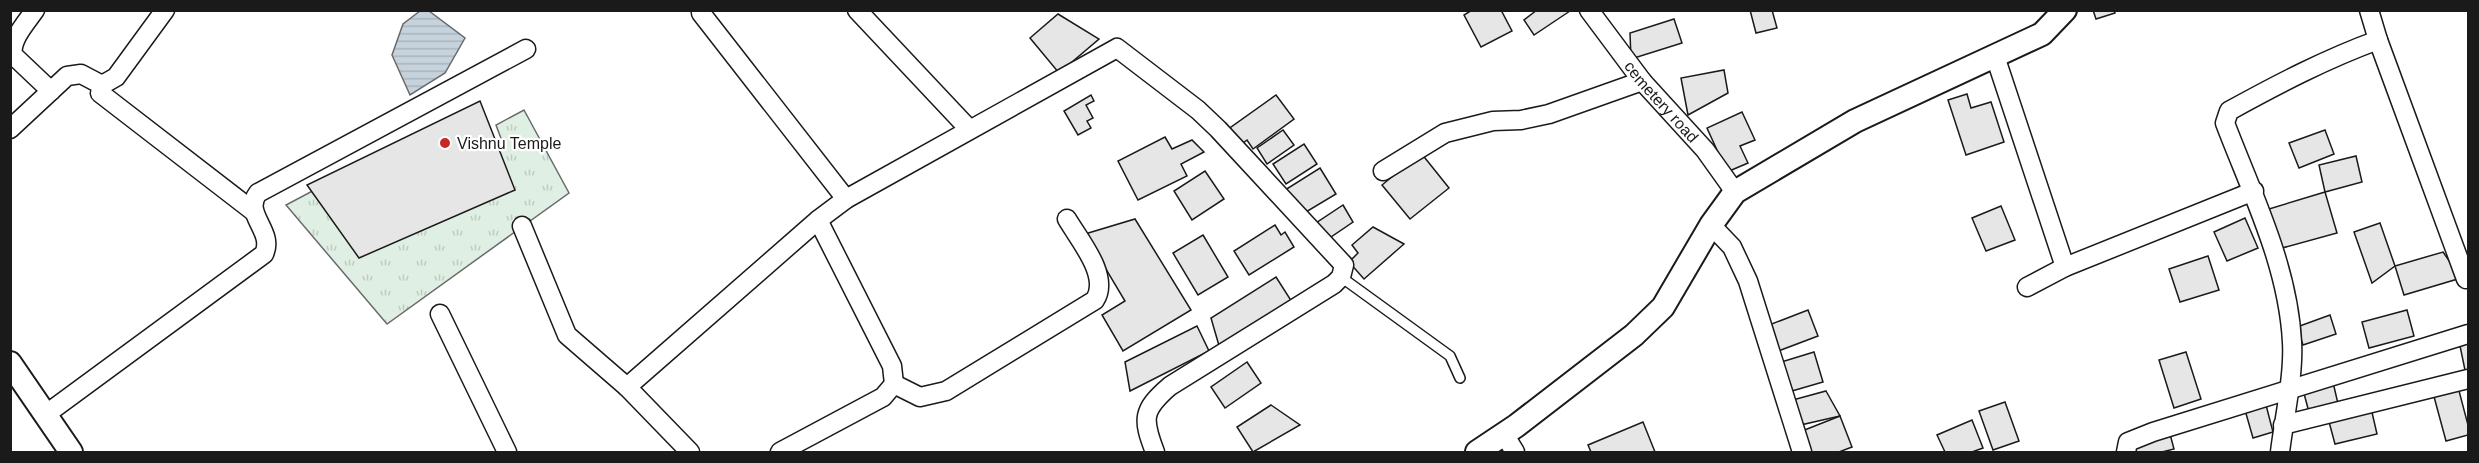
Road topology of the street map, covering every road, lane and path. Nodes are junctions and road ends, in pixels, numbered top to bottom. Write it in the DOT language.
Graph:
graph roads {
  1 [pos="35,10"];
  2 [pos="165,10"];
  3 [pos="857,10"];
  4 [pos="1589,10"];
  5 [pos="2065,10"];
  6 [pos="2369,10"];
  7 [pos="701,13"];
  8 [pos="2378,40"];
  9 [pos="526,49"];
  10 [pos="1995,56"];
  11 [pos="1642,81"];
  12 [pos="51,91"];
  13 [pos="100,93"];
  14 [pos="10,129"];
  15 [pos="969,129"];
  16 [pos="1383,171"];
  17 [pos="2254,191"];
  18 [pos="1735,192"];
  19 [pos="846,199"];
  20 [pos="253,211"];
  21 [pos="1068,219"];
  22 [pos="818,220"];
  23 [pos="1711,225"];
  24 [pos="522,226"];
  25 [pos="2065,267"];
  26 [pos="1341,277"];
  27 [pos="2466,279"];
  28 [pos="2027,287"];
  29 [pos="440,314"];
  30 [pos="2469,334"];
  31 [pos="10,363"];
  32 [pos="1460,378"];
  33 [pos="2469,379"];
  34 [pos="894,384"];
  35 [pos="627,387"];
  36 [pos="2287,389"];
  37 [pos="45,415"];
  38 [pos="2283,425"];
  39 [pos="1509,443"];
  40 [pos="70,453"];
  41 [pos="507,453"];
  42 [pos="690,453"];
  43 [pos="780,453"];
  44 [pos="1155,453"];
  45 [pos="1477,453"];
  46 [pos="1802,453"];
  47 [pos="2126,453"];
  48 [pos="2280,453"];
  1 -- 12 [label="street"];
  2 -- 12 [label="street"];
  3 -- 15 [label="street"];
  4 -- 11 [label="street, cemetery road"];
  5 -- 10 [label="street"];
  6 -- 8 [label="street"];
  7 -- 19 [label="street"];
  8 -- 17 [label="street"];
  8 -- 27 [label="street"];
  9 -- 20 [label="street"];
  10 -- 18 [label="street"];
  10 -- 25 [label="street"];
  11 -- 16 [label="street"];
  11 -- 18 [label="street, cemetery road"];
  12 -- 14 [label="street"];
  13 -- 20 [label="street"];
  15 -- 19 [label="street"];
  15 -- 26 [label="street"];
  17 -- 25 [label="street"];
  17 -- 36 [label="street"];
  18 -- 23 [label="street"];
  19 -- 22 [label="street"];
  20 -- 37 [label="street"];
  21 -- 34 [label="street"];
  22 -- 34 [label="street"];
  22 -- 35 [label="street"];
  23 -- 39 [label="street"];
  23 -- 46 [label="street"];
  24 -- 35 [label="street"];
  25 -- 28 [label="street"];
  26 -- 32 [label="lane"];
  26 -- 44 [label="street"];
  29 -- 41 [label="street"];
  30 -- 36 [label="street"];
  31 -- 37 [label="street"];
  33 -- 38 [label="street"];
  34 -- 43 [label="street"];
  35 -- 42 [label="street"];
  36 -- 38 [label="street"];
  36 -- 47 [label="street"];
  37 -- 40 [label="street"];
  38 -- 48 [label="street"];
  39 -- 45 [label="street"];
}
